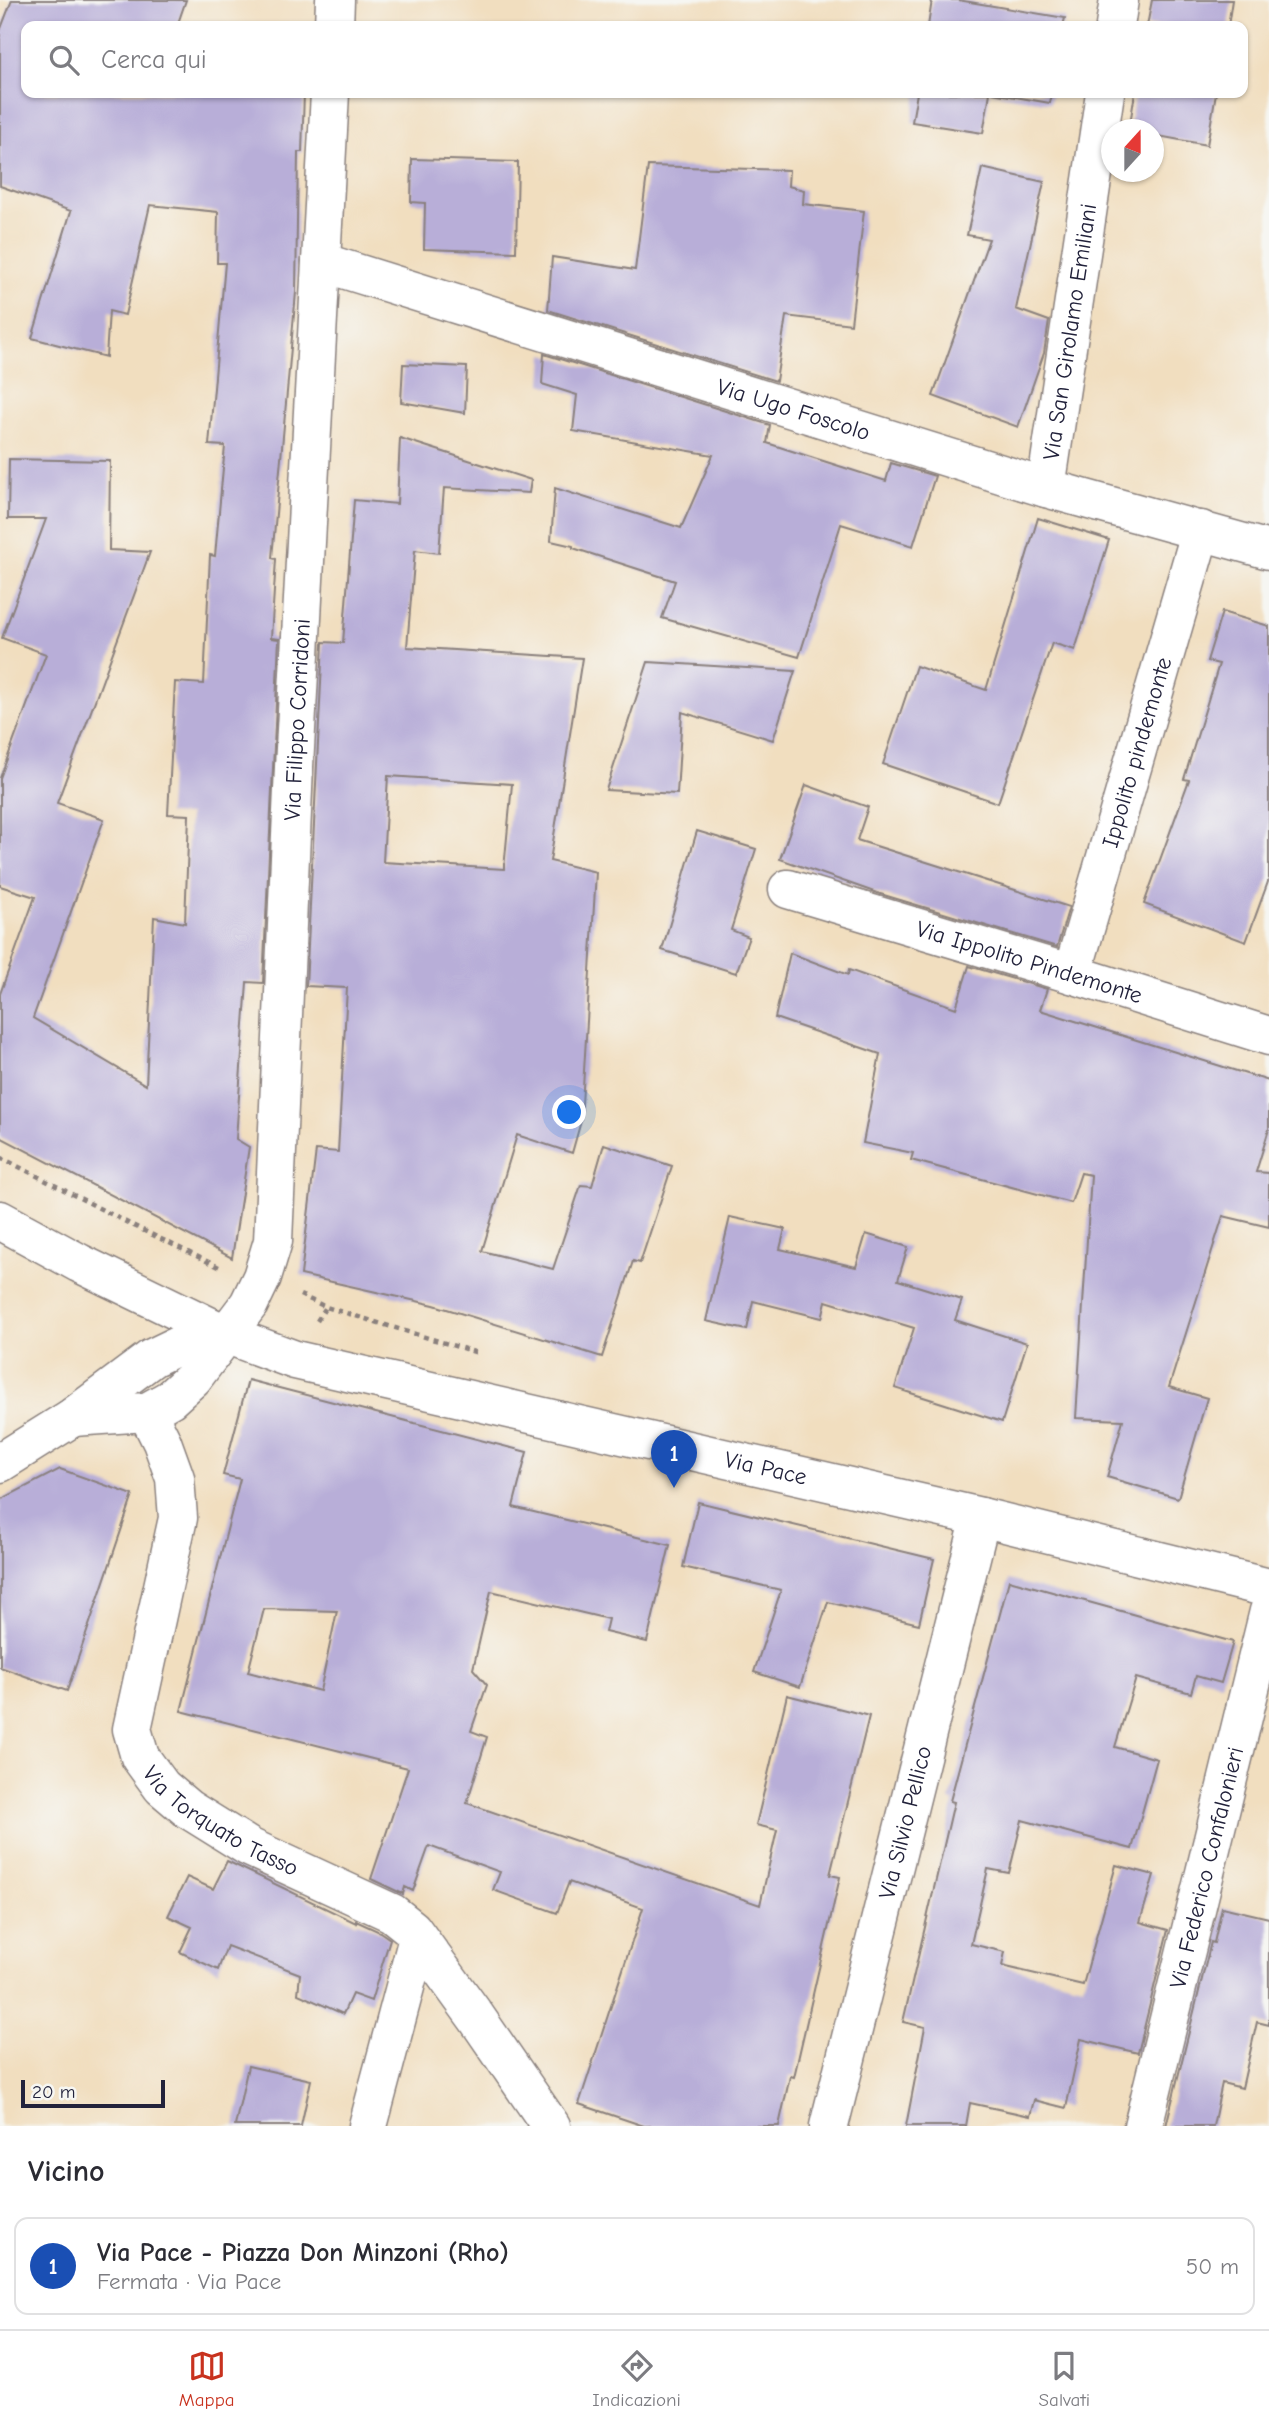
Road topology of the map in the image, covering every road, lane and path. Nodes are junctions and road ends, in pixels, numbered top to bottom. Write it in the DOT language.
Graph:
graph roads {
  1 [pos="335,0"];
  2 [pos="1119,0"];
  3 [pos="334,21"];
  4 [pos="1116,21"];
  5 [pos="330,98"];
  6 [pos="1104,98"];
  7 [pos="321,262"];
  8 [pos="1046,488"];
  9 [pos="1201,530"];
  10 [pos="1269,550"];
  11 [pos="788,889"];
  12 [pos="1072,974"];
  13 [pos="1269,1036"];
  14 [pos="0,1157"];
  15 [pos="0,1220"];
  16 [pos="262,1278"];
  17 [pos="326,1307"];
  18 [pos="225,1334"];
  19 [pos="147,1412"];
  20 [pos="73,1417"];
  21 [pos="10,1447"];
  22 [pos="981,1517"];
  23 [pos="1269,1587"];
  24 [pos="1269,1611"];
  25 [pos="418,1938"];
  26 [pos="368,2126"];
  27 [pos="551,2126"];
  28 [pos="829,2126"];
  29 [pos="1143,2126"];
  1 -- 3 [label="street"];
  2 -- 4 [label="street"];
  5 -- 7 [label="street, Via Filippo Corridoni"];
  6 -- 8 [label="street, Via San Girolamo Emiliani"];
  7 -- 8 [label="street, Via Ugo Foscolo"];
  7 -- 16 [label="street, Via Filippo Corridoni"];
  8 -- 9 [label="street, Via Ugo Foscolo"];
  9 -- 10 [label="street, Via Ugo Foscolo"];
  9 -- 12 [label="street, Ippolito pindemonte"];
  11 -- 12 [label="street, Via Ippolito Pindemonte"];
  12 -- 13 [label="street, Via Ippolito Pindemonte"];
  14 -- 16 [label="path"];
  15 -- 18 [label="street, Via Pace"];
  16 -- 17 [label="path"];
  16 -- 18 [label="street, Via Filippo Corridoni"];
  18 -- 19 [label="street, Via Filippo Corridoni"];
  18 -- 20 [label="street"];
  18 -- 22 [label="street, Via Pace"];
  19 -- 20 [label="street"];
  19 -- 25 [label="street, Via Torquato Tasso"];
  20 -- 21 [label="street"];
  22 -- 23 [label="street, Via Pace"];
  22 -- 28 [label="street, Via Silvio Pellico"];
  24 -- 29 [label="street, Via Federico Confalonieri"];
  25 -- 26 [label="street"];
  25 -- 27 [label="street, Via Torquato Tasso"];
}
